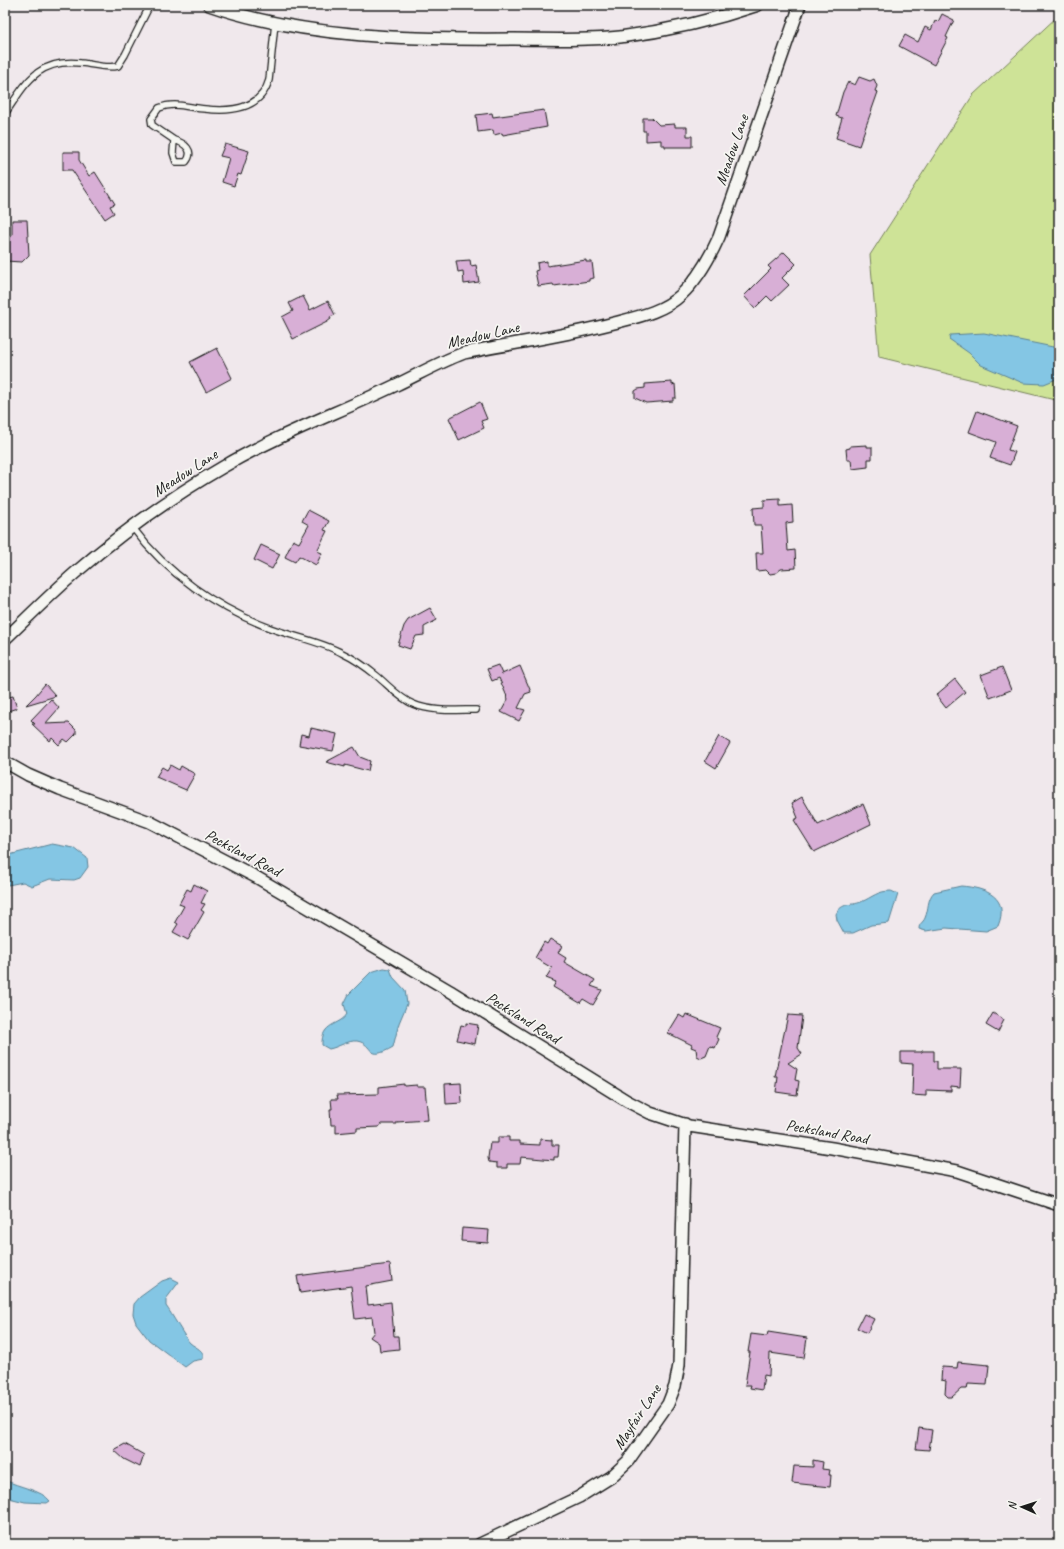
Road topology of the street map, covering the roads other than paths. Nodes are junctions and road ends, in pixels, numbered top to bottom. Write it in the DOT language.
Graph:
graph roads {
  1 [pos="150,5"];
  2 [pos="209,5"];
  3 [pos="758,5"];
  4 [pos="800,5"];
  5 [pos="276,23"];
  6 [pos="5,114"];
  7 [pos="174,140"];
  8 [pos="133,528"];
  9 [pos="5,639"];
  10 [pos="476,710"];
  11 [pos="5,762"];
  12 [pos="685,1124"];
  13 [pos="1059,1205"];
  14 [pos="480,1544"];
  1 -- 6 [label="lane"];
  2 -- 5 [label="street"];
  3 -- 5 [label="street"];
  4 -- 8 [label="street, Meadow Lane"];
  5 -- 7 [label="lane"];
  8 -- 9 [label="street, Meadow Lane"];
  8 -- 10 [label="lane"];
  11 -- 12 [label="street, Pecksland Road"];
  12 -- 13 [label="street, Pecksland Road"];
  12 -- 14 [label="street, Mayfair Lane"];
}
